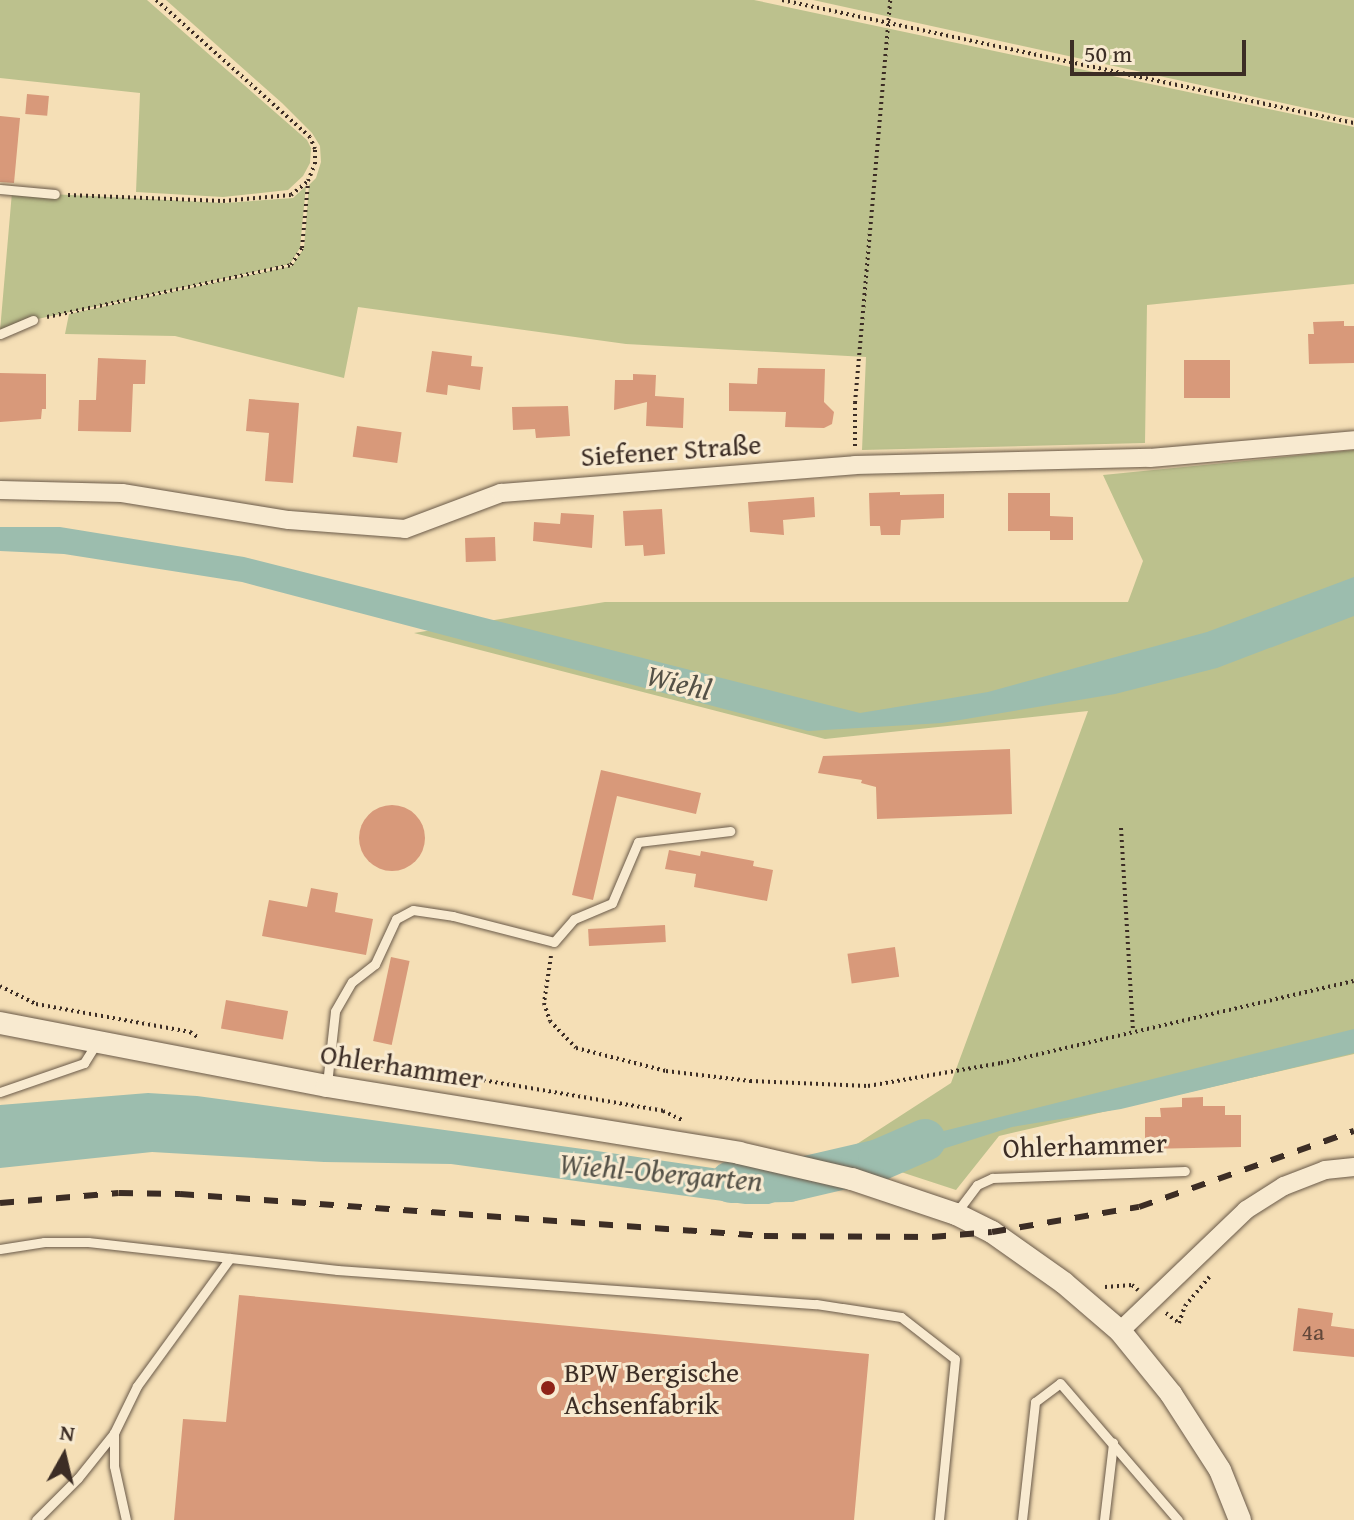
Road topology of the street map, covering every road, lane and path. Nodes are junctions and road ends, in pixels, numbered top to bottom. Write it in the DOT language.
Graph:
graph roads {
  1 [pos="156,0"];
  2 [pos="782,0"];
  3 [pos="890,0"];
  4 [pos="890,22"];
  5 [pos="1354,123"];
  6 [pos="308,181"];
  7 [pos="0,189"];
  8 [pos="55,194"];
  9 [pos="33,320"];
  10 [pos="0,334"];
  11 [pos="1354,440"];
  12 [pos="855,465"];
  13 [pos="0,490"];
  14 [pos="1121,828"];
  15 [pos="730,831"];
  16 [pos="554,942"];
  17 [pos="1354,981"];
  18 [pos="0,986"];
  19 [pos="0,1023"];
  20 [pos="1133,1031"];
  21 [pos="98,1042"];
  22 [pos="208,1044"];
  23 [pos="328,1078"];
  24 [pos="0,1092"];
  25 [pos="692,1124"];
  26 [pos="1354,1167"];
  27 [pos="1185,1171"];
  28 [pos="956,1214"];
  29 [pos="0,1249"];
  30 [pos="230,1258"];
  31 [pos="1212,1274"];
  32 [pos="1179,1323"];
  33 [pos="1120,1331"];
  34 [pos="114,1433"];
  35 [pos="1113,1443"];
  36 [pos="36,1520"];
  37 [pos="126,1520"];
  38 [pos="939,1520"];
  39 [pos="1022,1520"];
  40 [pos="1104,1520"];
  41 [pos="1178,1520"];
  42 [pos="1240,1520"];
  1 -- 6 [label="path"];
  2 -- 4 [label="path"];
  3 -- 4 [label="path"];
  4 -- 5 [label="path"];
  4 -- 12 [label="path"];
  6 -- 8 [label="path"];
  6 -- 9 [label="path"];
  7 -- 8 [label="lane"];
  9 -- 10 [label="lane"];
  11 -- 12 [label="street, Siefener Straße"];
  12 -- 13 [label="street, Siefener Straße"];
  14 -- 20 [label="path"];
  15 -- 16 [label="lane"];
  16 -- 20 [label="path"];
  16 -- 23 [label="lane"];
  17 -- 20 [label="path"];
  18 -- 22 [label="path"];
  19 -- 21 [label="street, Ohlerhammer"];
  21 -- 23 [label="street, Ohlerhammer"];
  21 -- 24 [label="lane"];
  23 -- 25 [label="path"];
  23 -- 28 [label="street, Ohlerhammer"];
  26 -- 33 [label="street"];
  27 -- 28 [label="lane, Ohlerhammer"];
  28 -- 33 [label="street"];
  29 -- 30 [label="lane"];
  30 -- 34 [label="lane"];
  30 -- 38 [label="lane"];
  31 -- 32 [label="path"];
  33 -- 42 [label="street"];
  34 -- 36 [label="lane"];
  34 -- 37 [label="lane"];
  35 -- 39 [label="lane"];
  35 -- 40 [label="lane"];
  35 -- 41 [label="lane"];
}
